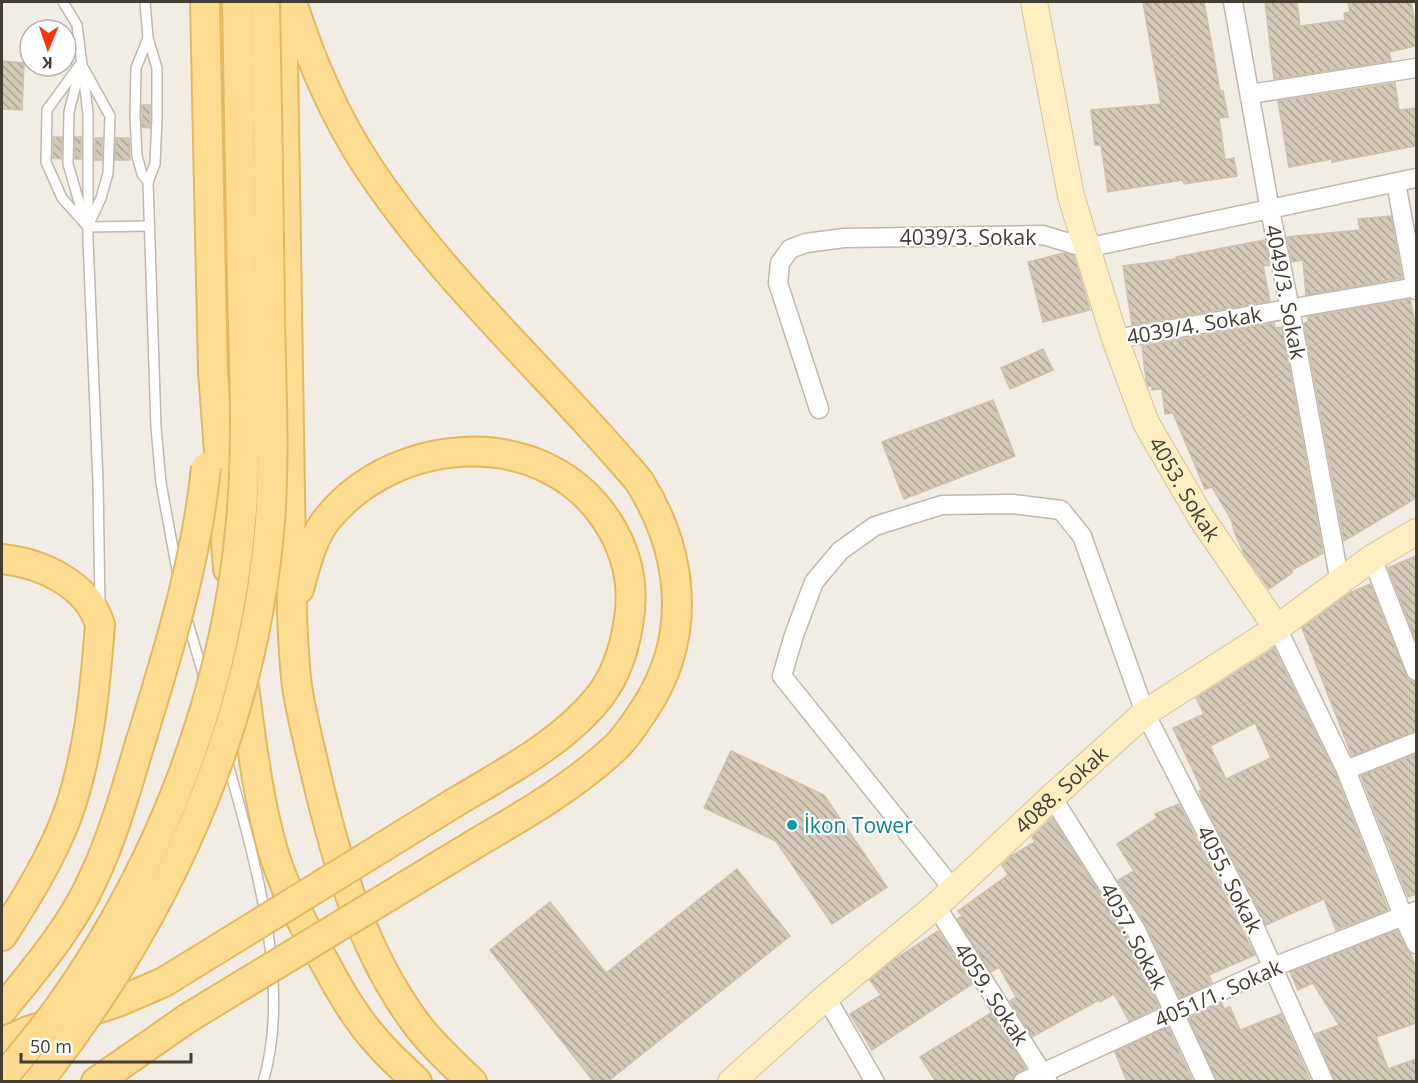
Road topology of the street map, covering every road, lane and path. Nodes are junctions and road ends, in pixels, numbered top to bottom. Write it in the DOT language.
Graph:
graph roads {
  1 [pos="63,2"];
  2 [pos="145,2"];
  3 [pos="205,2"];
  4 [pos="237,2"];
  5 [pos="265,2"];
  6 [pos="282,2"];
  7 [pos="292,2"];
  8 [pos="1034,2"];
  9 [pos="1233,2"];
  10 [pos="147,38"];
  11 [pos="81,63"];
  12 [pos="1416,68"];
  13 [pos="1250,94"];
  14 [pos="1416,178"];
  15 [pos="148,182"];
  16 [pos="1396,183"];
  17 [pos="1270,210"];
  18 [pos="149,226"];
  19 [pos="88,227"];
  20 [pos="1086,248"];
  21 [pos="1416,288"];
  22 [pos="1290,309"];
  23 [pos="1115,339"];
  24 [pos="213,372"];
  25 [pos="819,409"];
  26 [pos="1416,532"];
  27 [pos="1372,558"];
  28 [pos="2,560"];
  29 [pos="1340,583"];
  30 [pos="292,614"];
  31 [pos="100,625"];
  32 [pos="1277,628"];
  33 [pos="1416,671"];
  34 [pos="213,708"];
  35 [pos="1145,713"];
  36 [pos="219,731"];
  37 [pos="1416,742"];
  38 [pos="1346,770"];
  39 [pos="1052,797"];
  40 [pos="944,898"];
  41 [pos="1410,914"];
  42 [pos="2,936"];
  43 [pos="1416,944"];
  44 [pos="1273,967"];
  45 [pos="826,997"];
  46 [pos="2,1010"];
  47 [pos="1175,1013"];
  48 [pos="2,1043"];
  49 [pos="1045,1077"];
  50 [pos="2,1079"];
  51 [pos="38,1082"];
  52 [pos="96,1082"];
  53 [pos="263,1082"];
  54 [pos="417,1082"];
  55 [pos="472,1082"];
  56 [pos="731,1082"];
  57 [pos="875,1082"];
  58 [pos="1023,1082"];
  59 [pos="1206,1082"];
  60 [pos="1324,1082"];
  1 -- 11 [label="lane"];
  2 -- 10 [label="lane"];
  3 -- 24 [label="main road"];
  4 -- 50 [label="main road, bridge"];
  5 -- 51 [label="main road, bridge"];
  6 -- 30 [label="main road"];
  7 -- 52 [label="main road, bridge"];
  8 -- 20 [label="street, 4053. Sokak"];
  9 -- 13 [label="street, 4049/3. Sokak"];
  10 -- 15 [label="lane"];
  10 -- 15 [label="lane"];
  11 -- 19 [label="lane"];
  11 -- 19 [label="lane"];
  11 -- 19 [label="lane"];
  11 -- 19 [label="lane"];
  12 -- 13 [label="street"];
  13 -- 17 [label="street, 4049/3. Sokak"];
  14 -- 16 [label="street, 4039/3. Sokak"];
  15 -- 18 [label="lane"];
  16 -- 17 [label="street, 4039/3. Sokak"];
  16 -- 21 [label="street"];
  17 -- 20 [label="street, 4039/3. Sokak"];
  17 -- 22 [label="street, 4049/3. Sokak"];
  18 -- 19 [label="lane"];
  18 -- 34 [label="lane"];
  19 -- 31 [label="lane"];
  20 -- 23 [label="street, 4053. Sokak"];
  20 -- 25 [label="street, 4039/3. Sokak"];
  21 -- 22 [label="street, 4039/4. Sokak"];
  22 -- 23 [label="street, 4039/4. Sokak"];
  22 -- 29 [label="street, 4049/3. Sokak"];
  23 -- 32 [label="street, 4053. Sokak"];
  24 -- 46 [label="main road, bridge"];
  24 -- 54 [label="main road"];
  26 -- 27 [label="street, 4088. Sokak"];
  27 -- 29 [label="street, 4088. Sokak"];
  27 -- 33 [label="street"];
  28 -- 31 [label="main road"];
  29 -- 32 [label="street, 4088. Sokak"];
  30 -- 48 [label="main road, bridge"];
  30 -- 55 [label="main road"];
  31 -- 42 [label="main road"];
  32 -- 35 [label="street, 4088. Sokak"];
  32 -- 38 [label="street, 4053. Sokak"];
  35 -- 39 [label="street, 4088. Sokak"];
  35 -- 40 [label="street, 4055. Sokak"];
  35 -- 44 [label="street, 4055. Sokak"];
  36 -- 53 [label="lane"];
  37 -- 38 [label="street"];
  38 -- 41 [label="street, 4053. Sokak"];
  39 -- 40 [label="street, 4088. Sokak"];
  39 -- 47 [label="street, 4057. Sokak"];
  40 -- 45 [label="street, 4088. Sokak"];
  40 -- 49 [label="street, 4059. Sokak"];
  41 -- 43 [label="street, 4053. Sokak"];
  41 -- 44 [label="street, 4051/1. Sokak"];
  44 -- 47 [label="street, 4051/1. Sokak"];
  44 -- 60 [label="street, 4055. Sokak"];
  45 -- 56 [label="street, 4088. Sokak"];
  45 -- 57 [label="street"];
  47 -- 49 [label="street, 4051/1. Sokak"];
  47 -- 59 [label="street, 4057. Sokak"];
  49 -- 58 [label="street, 4051/1. Sokak"];
}
